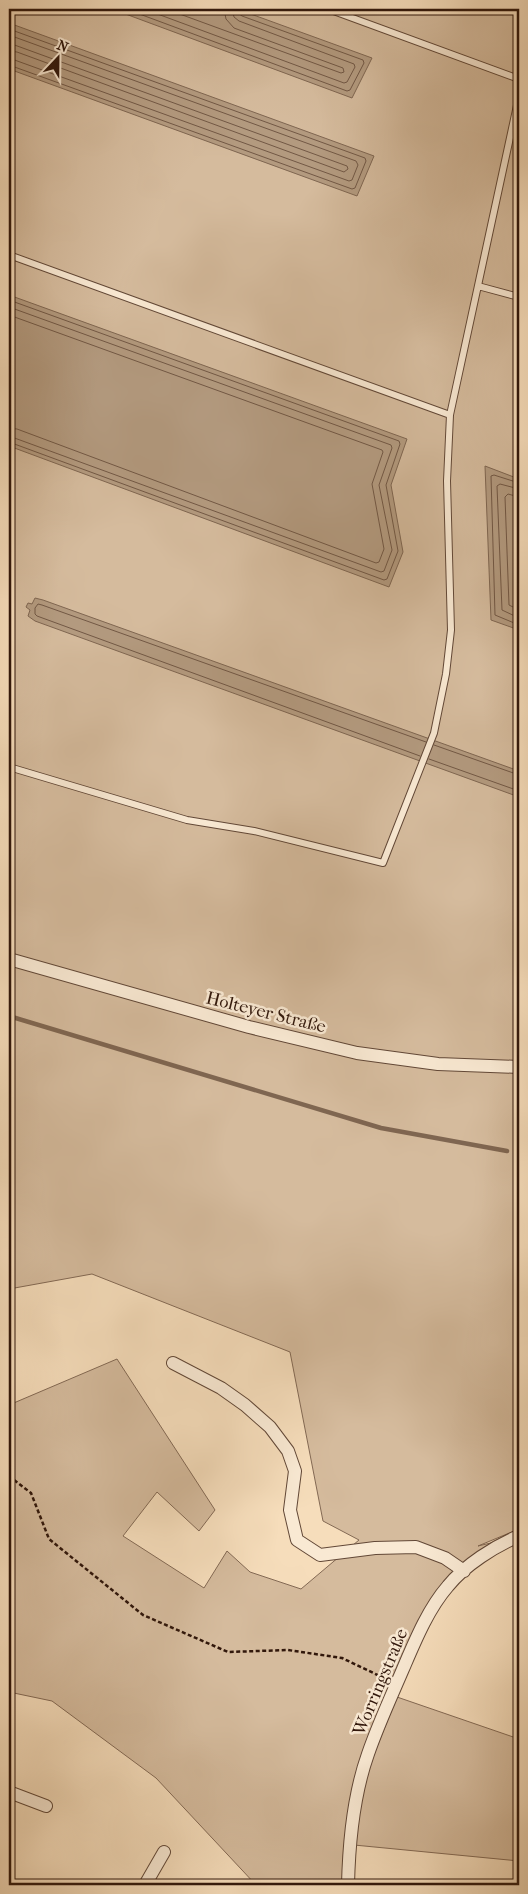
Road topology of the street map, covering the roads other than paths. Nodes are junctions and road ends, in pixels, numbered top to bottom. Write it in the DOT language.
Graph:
graph roads {
  1 [pos="328,9"];
  2 [pos="519,78"];
  3 [pos="519,96"];
  4 [pos="9,255"];
  5 [pos="478,286"];
  6 [pos="519,297"];
  7 [pos="450,415"];
  8 [pos="9,767"];
  9 [pos="9,959"];
  10 [pos="519,1068"];
  11 [pos="173,1363"];
  12 [pos="519,1536"];
  13 [pos="464,1571"];
  14 [pos="9,1792"];
  15 [pos="46,1806"];
  16 [pos="164,1852"];
  17 [pos="145,1885"];
  18 [pos="348,1885"];
  1 -- 2 [label="lane"];
  3 -- 5 [label="lane"];
  4 -- 7 [label="lane"];
  5 -- 6 [label="lane"];
  5 -- 7 [label="lane"];
  7 -- 8 [label="lane"];
  9 -- 10 [label="street, Holteyer Straße"];
  11 -- 13 [label="street"];
  12 -- 13 [label="street, Worringstraße"];
  13 -- 18 [label="street, Worringstraße"];
  14 -- 15 [label="street"];
  16 -- 17 [label="street"];
}
